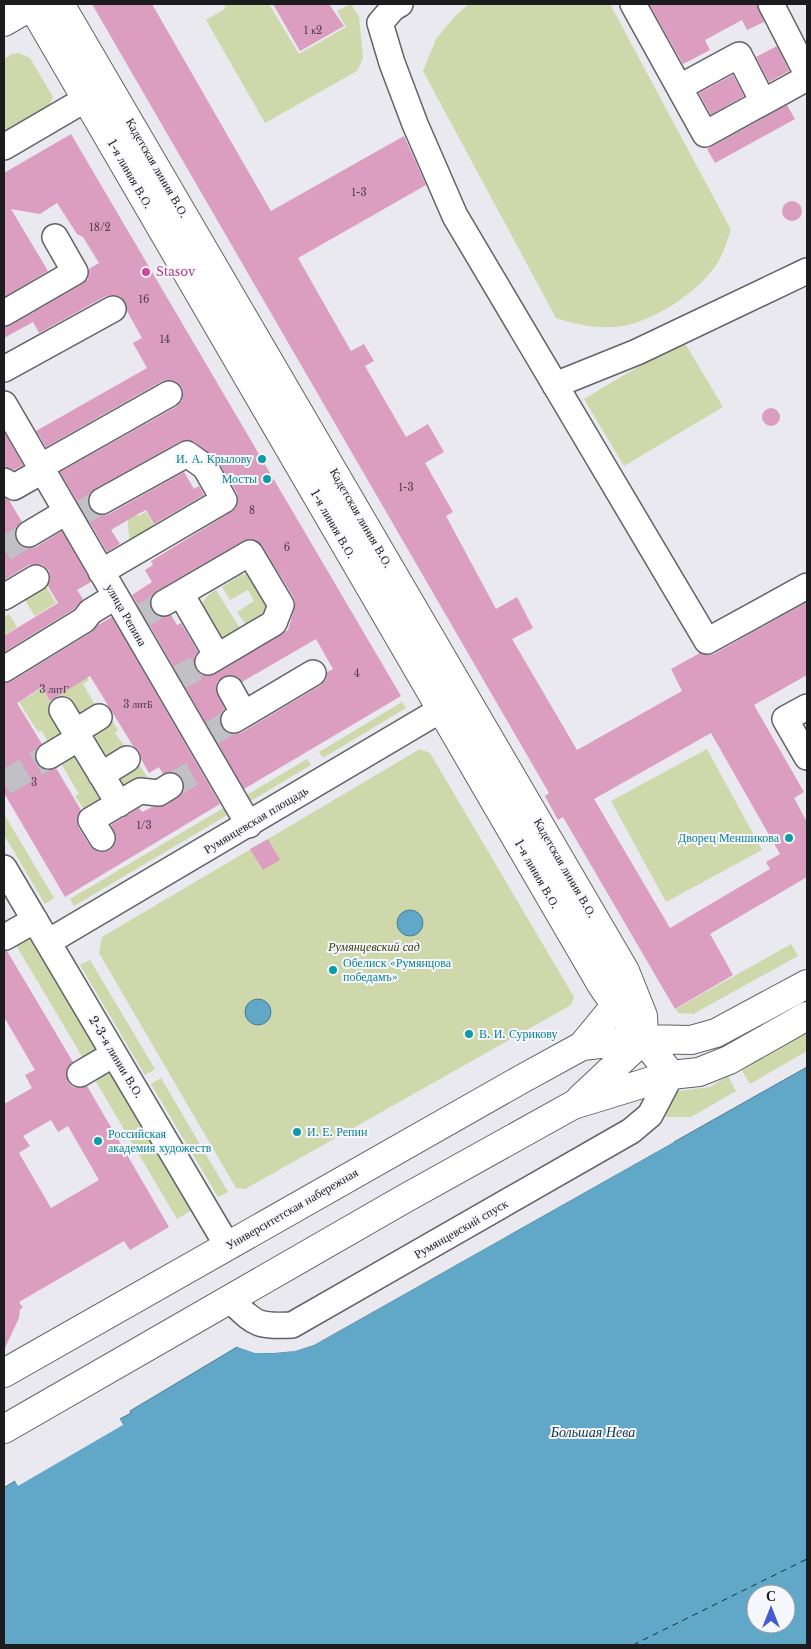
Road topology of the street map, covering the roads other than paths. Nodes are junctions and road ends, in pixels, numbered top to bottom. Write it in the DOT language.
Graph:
graph roads {
  1 [pos="33,4"];
  2 [pos="60,4"];
  3 [pos="400,4"];
  4 [pos="633,4"];
  5 [pos="771,4"];
  6 [pos="4,22"];
  7 [pos="807,74"];
  8 [pos="807,78"];
  9 [pos="680,87"];
  10 [pos="86,99"];
  11 [pos="763,102"];
  12 [pos="4,147"];
  13 [pos="55,238"];
  14 [pos="807,271"];
  15 [pos="113,310"];
  16 [pos="4,313"];
  17 [pos="4,369"];
  18 [pos="556,385"];
  19 [pos="169,394"];
  20 [pos="4,404"];
  21 [pos="41,469"];
  22 [pos="4,481"];
  23 [pos="102,501"];
  24 [pos="72,515"];
  25 [pos="29,534"];
  26 [pos="101,572"];
  27 [pos="36,578"];
  28 [pos="807,586"];
  29 [pos="116,596"];
  30 [pos="4,597"];
  31 [pos="4,669"];
  32 [pos="218,669"];
  33 [pos="314,673"];
  34 [pos="465,696"];
  35 [pos="807,707"];
  36 [pos="62,710"];
  37 [pos="441,710"];
  38 [pos="100,716"];
  39 [pos="77,735"];
  40 [pos="49,756"];
  41 [pos="807,756"];
  42 [pos="127,760"];
  43 [pos="101,775"];
  44 [pos="170,786"];
  45 [pos="119,804"];
  46 [pos="249,825"];
  47 [pos="102,838"];
  48 [pos="4,868"];
  49 [pos="20,910"];
  50 [pos="5,937"];
  51 [pos="48,942"];
  52 [pos="807,984"];
  53 [pos="615,1006"];
  54 [pos="807,1016"];
  55 [pos="644,1039"];
  56 [pos="582,1046"];
  57 [pos="114,1054"];
  58 [pos="80,1074"];
  59 [pos="671,1075"];
  60 [pos="573,1105"];
  61 [pos="227,1245"];
  62 [pos="229,1299"];
  63 [pos="4,1373"];
  64 [pos="4,1429"];
  1 -- 6 [label="main road"];
  1 -- 10 [label="main road, 1-я линия В.О."];
  2 -- 34 [label="main road, Кадетская линия В.О."];
  3 -- 18 [label="street"];
  4 -- 9 [label="street"];
  5 -- 7 [label="street"];
  8 -- 11 [label="street"];
  9 -- 11 [label="street"];
  9 -- 11 [label="street"];
  10 -- 12 [label="street"];
  10 -- 37 [label="main road, 1-я линия В.О."];
  13 -- 16 [label="street"];
  14 -- 18 [label="street"];
  15 -- 17 [label="street"];
  18 -- 28 [label="street"];
  19 -- 21 [label="street"];
  20 -- 21 [label="street, улица Репина"];
  21 -- 22 [label="street"];
  21 -- 24 [label="street, улица Репина"];
  23 -- 26 [label="street"];
  24 -- 25 [label="street"];
  24 -- 26 [label="street, улица Репина"];
  26 -- 29 [label="street, улица Репина"];
  27 -- 30 [label="street"];
  29 -- 31 [label="street"];
  29 -- 46 [label="street, улица Репина"];
  32 -- 32 [label="street"];
  32 -- 33 [label="street"];
  34 -- 37 [label="street, Румянцевская площадь"];
  34 -- 55 [label="main road, Кадетская линия В.О."];
  35 -- 41 [label="street"];
  36 -- 39 [label="street"];
  37 -- 46 [label="street, Румянцевская площадь"];
  37 -- 53 [label="main road, 1-я линия В.О."];
  38 -- 39 [label="street"];
  39 -- 40 [label="street"];
  39 -- 43 [label="street"];
  42 -- 43 [label="street"];
  43 -- 45 [label="street"];
  44 -- 45 [label="street"];
  45 -- 47 [label="street"];
  46 -- 51 [label="street, Румянцевская площадь"];
  48 -- 49 [label="street, 2-3-я линии В.О."];
  49 -- 50 [label="street"];
  49 -- 51 [label="street, 2-3-я линии В.О."];
  51 -- 57 [label="street, 2-3-я линии В.О."];
  52 -- 55 [label="main road, Университетская набережная"];
  53 -- 55 [label="main road, 1-я линия В.О."];
  53 -- 56 [label="main road, Университетская набережная"];
  54 -- 59 [label="main road"];
  55 -- 56 [label="main road, Университетская набережная"];
  55 -- 59 [label="main road, 1-я линия В.О."];
  55 -- 60 [label="main road"];
  56 -- 61 [label="main road, Университетская набережная"];
  57 -- 58 [label="street"];
  57 -- 61 [label="street, 2-3-я линии В.О."];
  59 -- 60 [label="main road"];
  59 -- 62 [label="street, Румянцевский спуск"];
  60 -- 62 [label="main road"];
  61 -- 63 [label="main road, Университетская набережная"];
  62 -- 64 [label="main road"];
}
